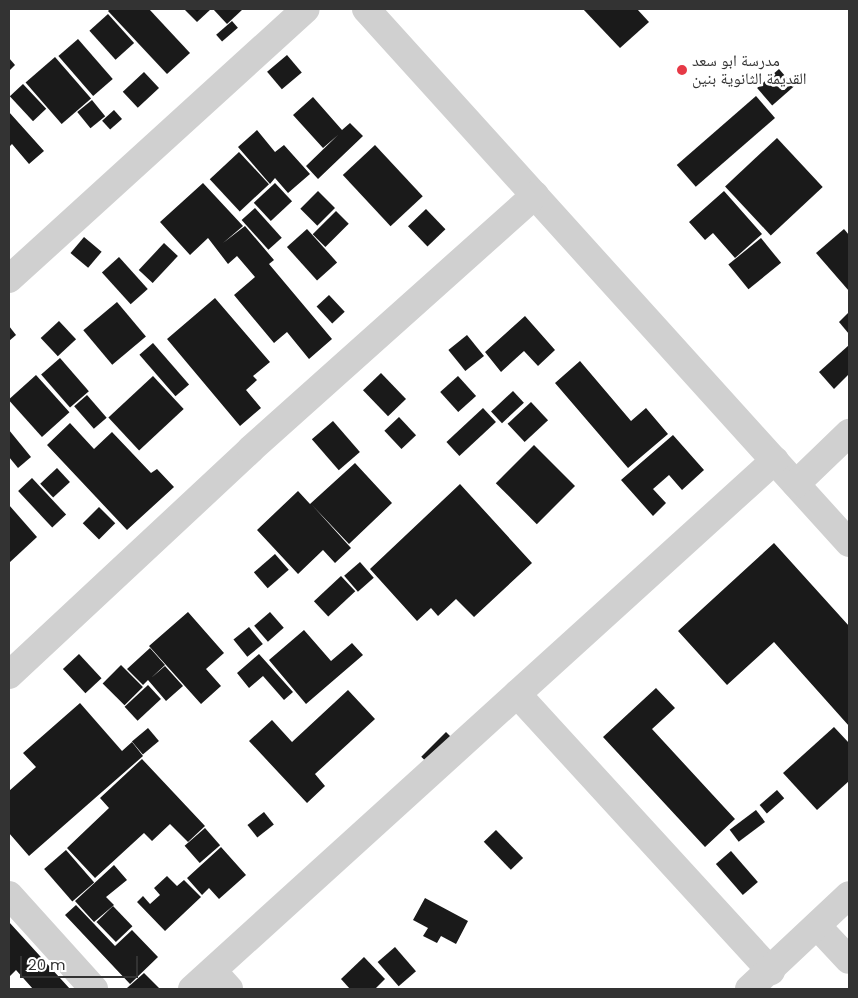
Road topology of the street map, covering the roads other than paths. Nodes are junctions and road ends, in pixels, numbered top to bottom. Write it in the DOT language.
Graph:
graph roads {
  1 [pos="306,9"];
  2 [pos="366,9"];
  3 [pos="534,195"];
  4 [pos="9,279"];
  5 [pos="849,433"];
  6 [pos="775,460"];
  7 [pos="796,484"];
  8 [pos="849,543"];
  9 [pos="9,675"];
  10 [pos="517,694"];
  11 [pos="9,895"];
  12 [pos="849,895"];
  13 [pos="818,928"];
  14 [pos="849,960"];
  15 [pos="771,970"];
  16 [pos="221,980"];
  17 [pos="94,989"];
  18 [pos="192,989"];
  19 [pos="749,989"];
  1 -- 4 [label="street"];
  2 -- 3 [label="street"];
  3 -- 6 [label="street"];
  3 -- 9 [label="street"];
  5 -- 7 [label="street"];
  6 -- 7 [label="street"];
  6 -- 10 [label="street"];
  7 -- 8 [label="street"];
  10 -- 15 [label="street"];
  10 -- 16 [label="street"];
  11 -- 17 [label="street"];
  12 -- 13 [label="street"];
  13 -- 14 [label="street"];
  13 -- 15 [label="street"];
  15 -- 19 [label="street"];
  16 -- 18 [label="street"];
}
